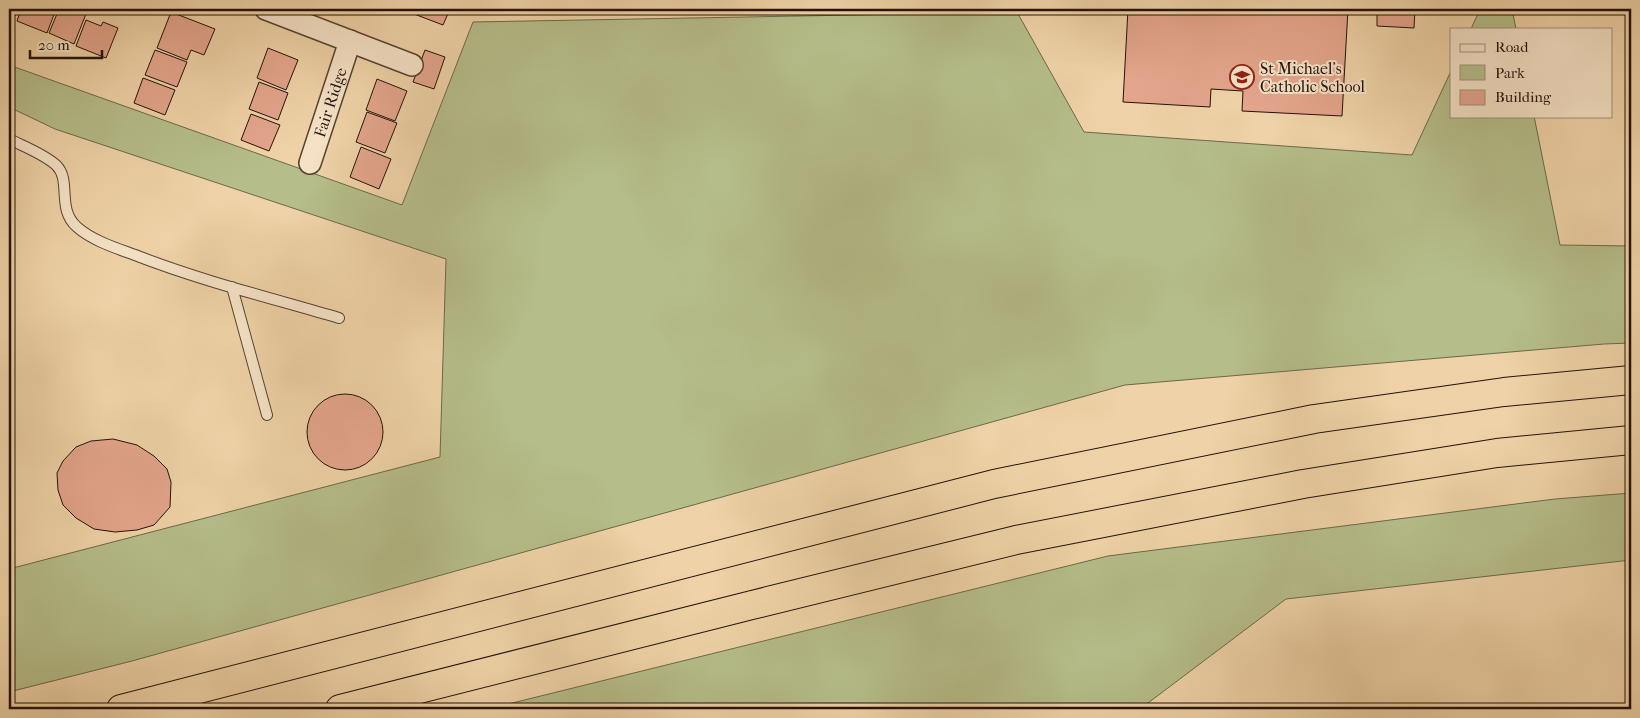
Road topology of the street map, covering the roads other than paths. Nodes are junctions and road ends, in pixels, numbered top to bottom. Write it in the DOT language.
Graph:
graph roads {
  1 [pos="266,9"];
  2 [pos="350,41"];
  3 [pos="412,65"];
  4 [pos="9,140"];
  5 [pos="310,163"];
  6 [pos="232,287"];
  7 [pos="339,318"];
  8 [pos="1631,380"];
  9 [pos="267,415"];
  10 [pos="1631,440"];
  11 [pos="120,709"];
  12 [pos="340,709"];
  1 -- 2 [label="street"];
  2 -- 3 [label="street"];
  2 -- 5 [label="street, Fair Ridge"];
  4 -- 6 [label="lane"];
  6 -- 7 [label="lane"];
  6 -- 9 [label="lane"];
  8 -- 11 [label="highway"];
  10 -- 12 [label="highway"];
}
